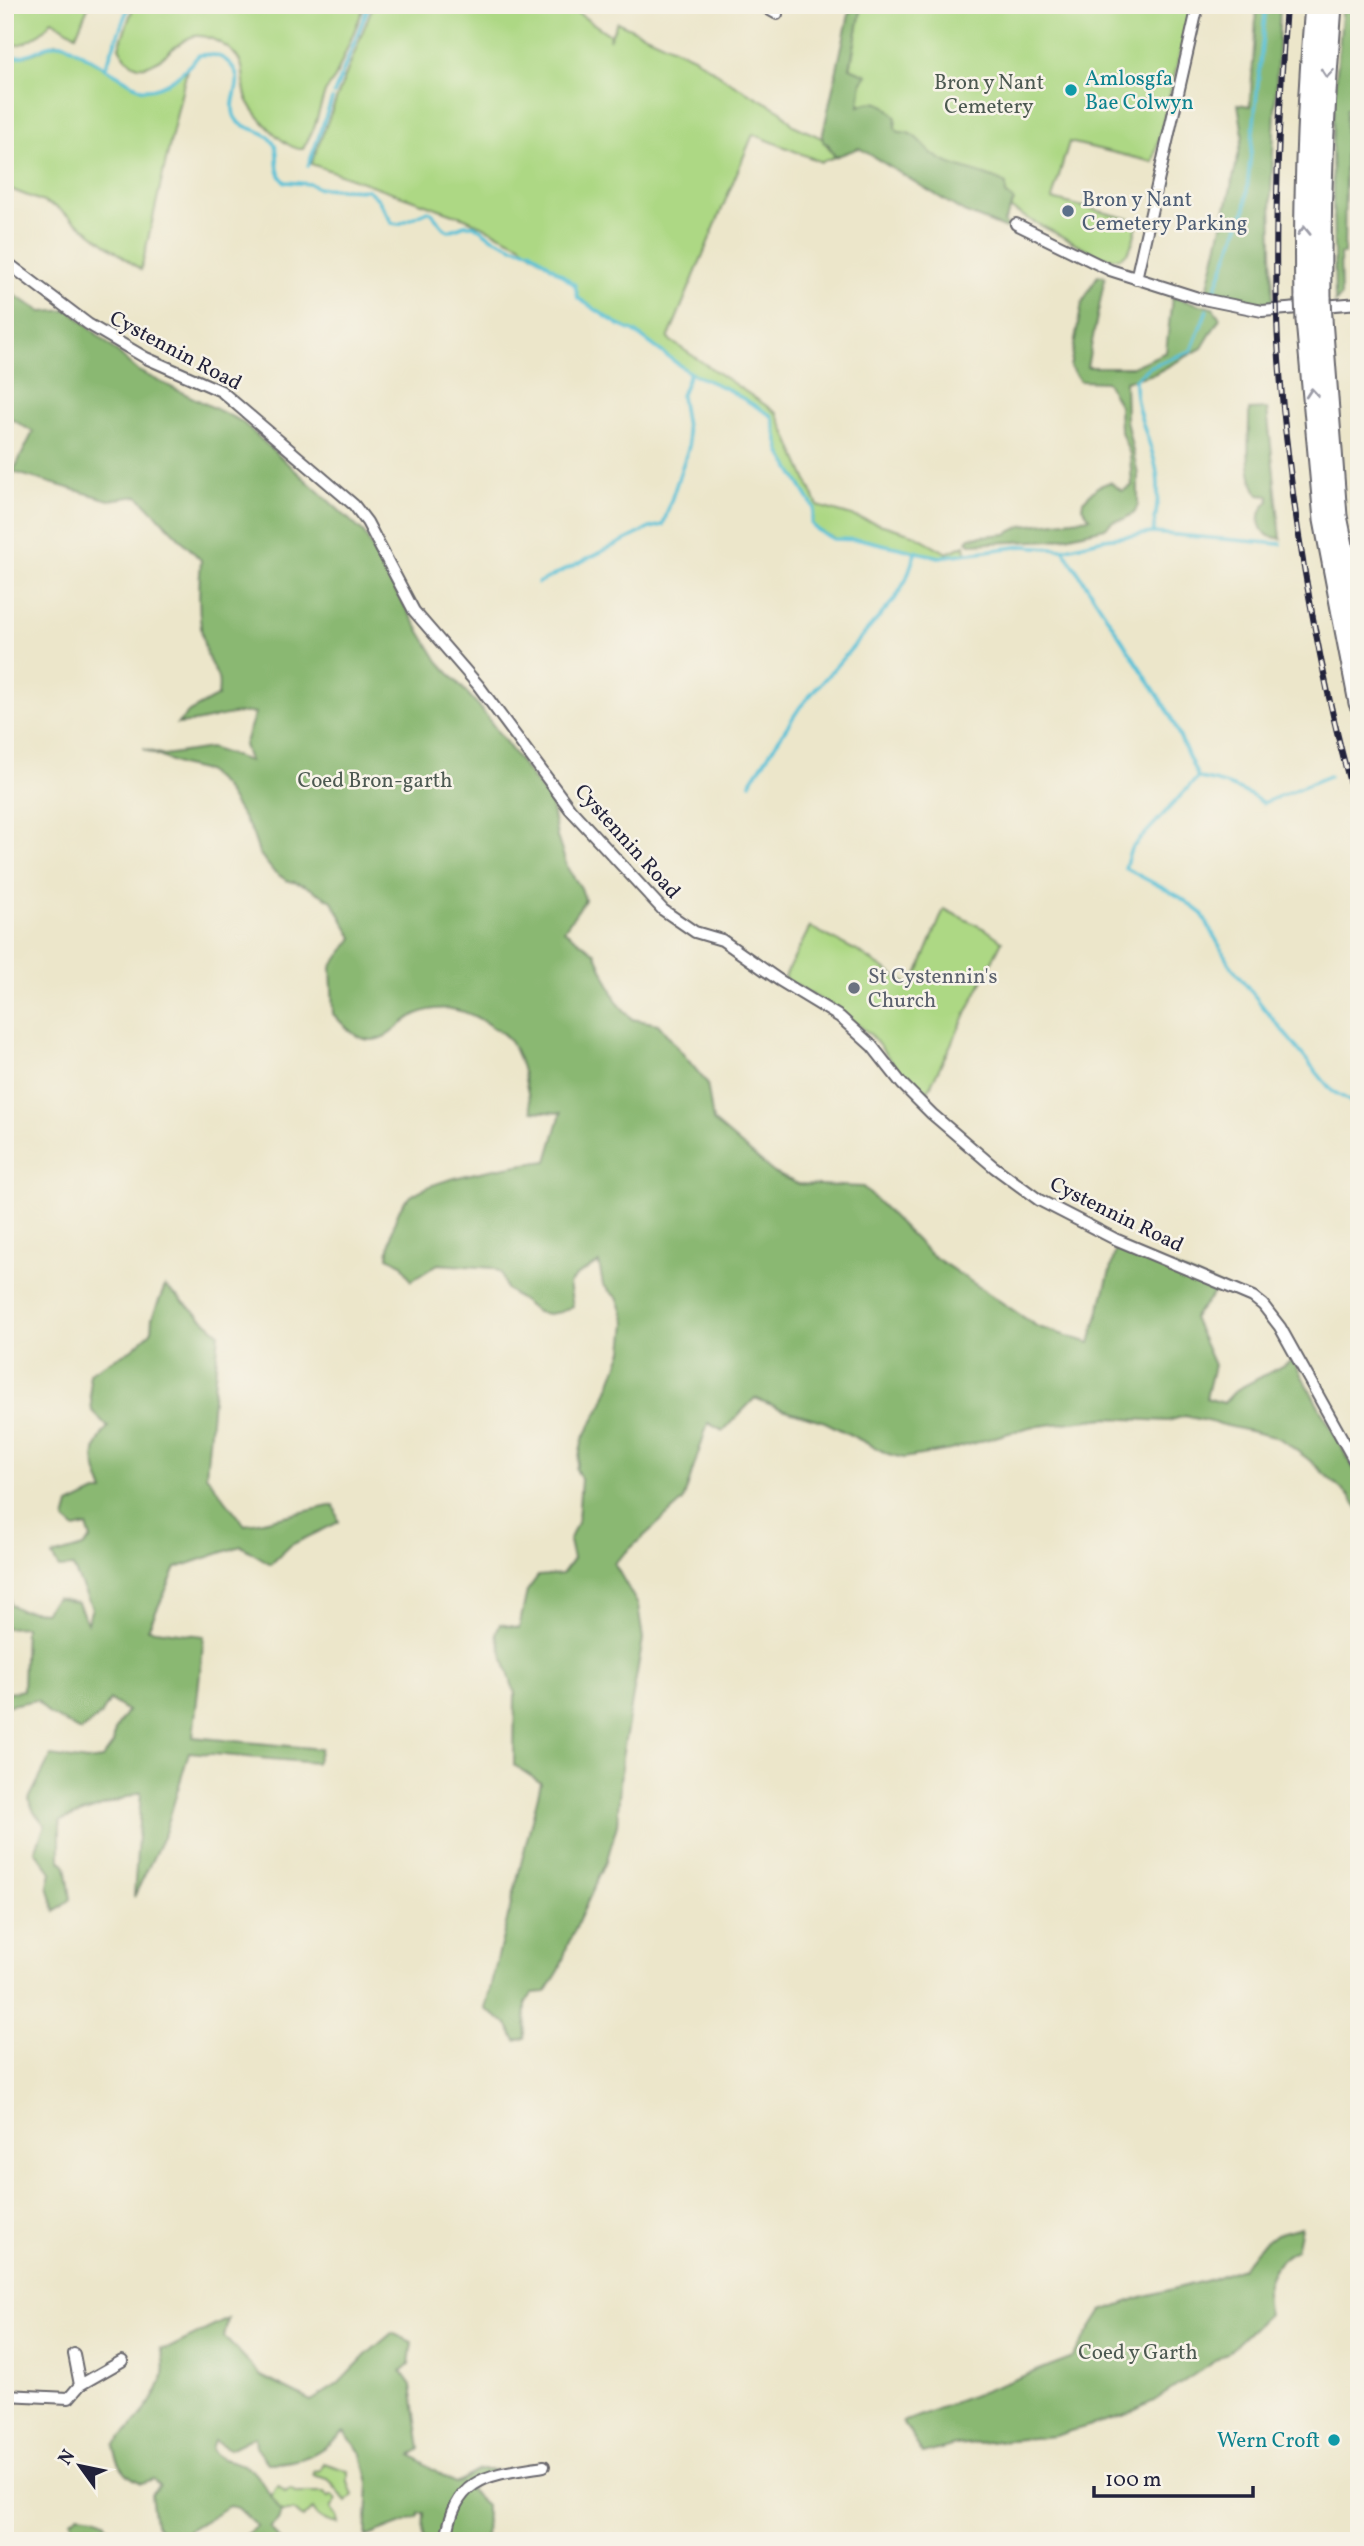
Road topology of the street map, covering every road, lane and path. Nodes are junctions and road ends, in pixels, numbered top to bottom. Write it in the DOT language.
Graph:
graph roads {
  1 [pos="761,5"];
  2 [pos="1198,5"];
  3 [pos="1315,5"];
  4 [pos="1332,5"];
  5 [pos="777,14"];
  6 [pos="1016,223"];
  7 [pos="5,261"];
  8 [pos="1136,279"];
  9 [pos="1313,298"];
  10 [pos="1359,303"];
  11 [pos="1314,319"];
  12 [pos="1359,624"];
  13 [pos="1359,703"];
  14 [pos="1359,1469"];
  15 [pos="74,2354"];
  16 [pos="122,2361"];
  17 [pos="80,2385"];
  18 [pos="5,2395"];
  19 [pos="544,2466"];
  20 [pos="446,2541"];
  1 -- 5 [label="street"];
  2 -- 8 [label="street"];
  9 -- 3 [label="highway, one-way"];
  4 -- 9 [label="highway, one-way"];
  6 -- 8 [label="street"];
  7 -- 14 [label="street, Cystennin Road"];
  8 -- 10 [label="street"];
  9 -- 11 [label="highway, bridge"];
  11 -- 12 [label="highway"];
  13 -- 11 [label="highway, one-way"];
  15 -- 17 [label="street"];
  16 -- 17 [label="street"];
  17 -- 18 [label="street"];
  19 -- 20 [label="street"];
}
